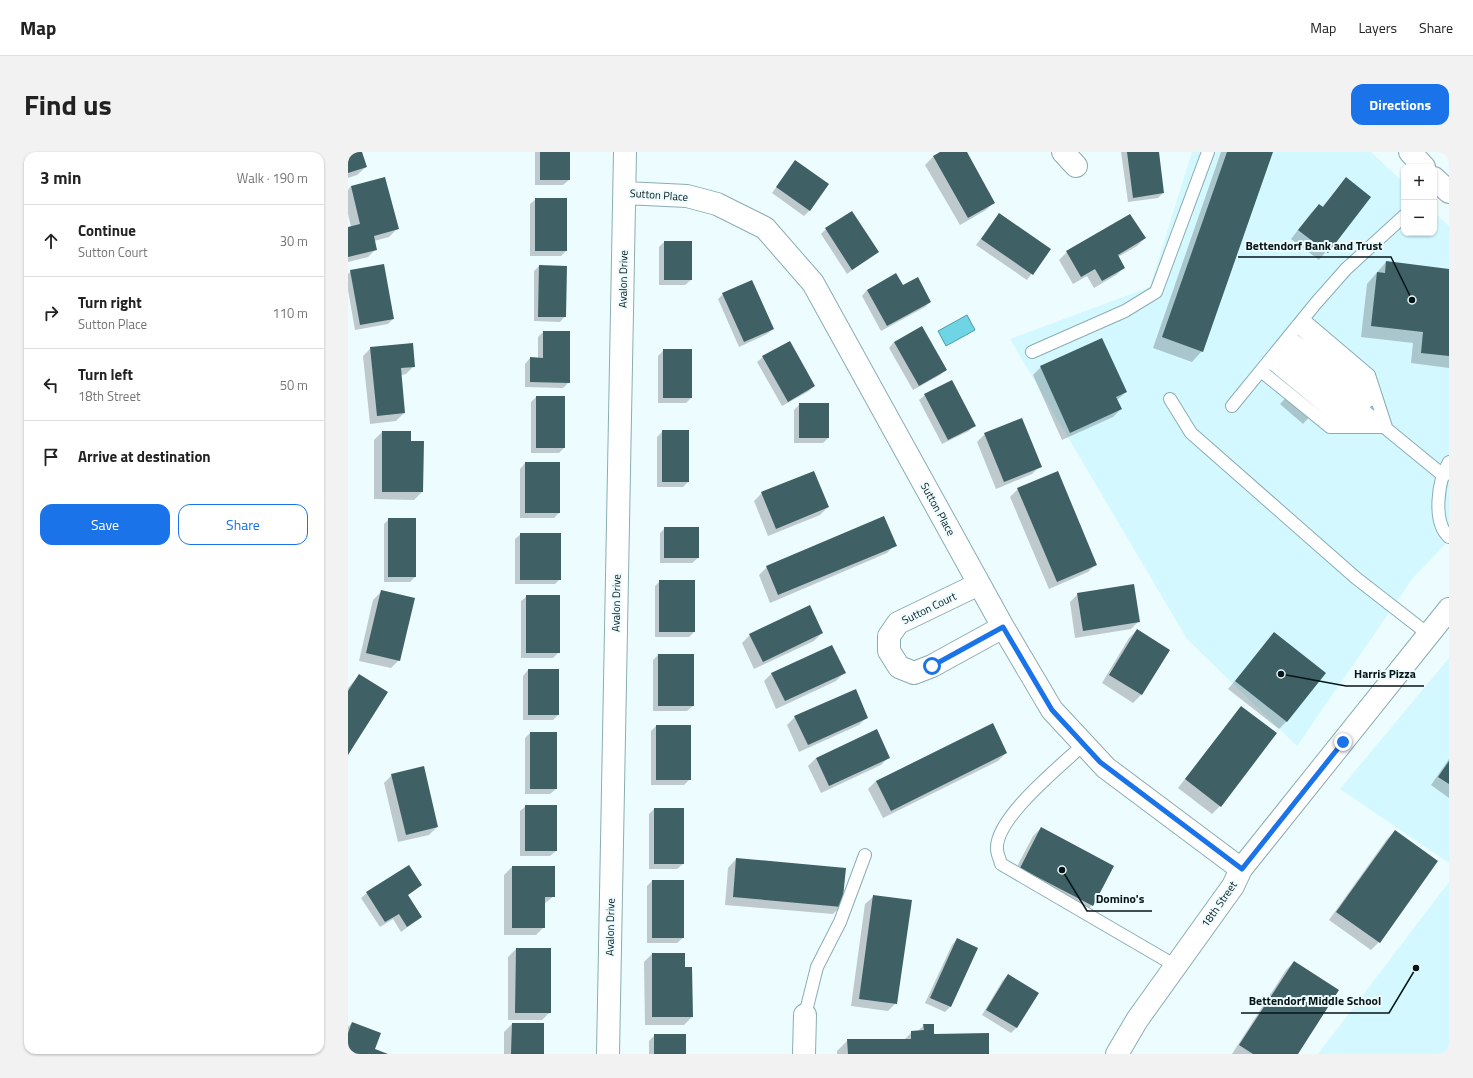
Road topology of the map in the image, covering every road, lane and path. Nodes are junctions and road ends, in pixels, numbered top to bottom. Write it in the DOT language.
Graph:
graph roads {
  1 [pos="625,152"];
  2 [pos="1208,152"];
  3 [pos="1410,152"];
  4 [pos="1421,164"];
  5 [pos="625,193"];
  6 [pos="1401,219"];
  7 [pos="1286,340"];
  8 [pos="1032,352"];
  9 [pos="1261,371"];
  10 [pos="1170,399"];
  11 [pos="1232,406"];
  12 [pos="1386,427"];
  13 [pos="1449,462"];
  14 [pos="1444,476"];
  15 [pos="1449,537"];
  16 [pos="979,584"];
  17 [pos="1449,609"];
  18 [pos="1003,627"];
  19 [pos="1428,634"];
  20 [pos="1084,744"];
  21 [pos="865,854"];
  22 [pos="1242,869"];
  23 [pos="1176,966"];
  24 [pos="805,1015"];
  25 [pos="608,1054"];
  26 [pos="804,1054"];
  27 [pos="1117,1054"];
  1 -- 5 [label="street, Avalon Drive"];
  2 -- 8 [label="lane"];
  3 -- 4 [label="street"];
  5 -- 16 [label="street, Sutton Place"];
  5 -- 25 [label="street, Avalon Drive"];
  6 -- 7 [label="lane"];
  7 -- 9 [label="lane"];
  7 -- 12 [label="lane"];
  7 -- 12 [label="lane"];
  7 -- 12 [label="lane"];
  9 -- 11 [label="lane"];
  9 -- 12 [label="lane"];
  10 -- 19 [label="lane"];
  12 -- 14 [label="lane"];
  13 -- 14 [label="lane"];
  14 -- 15 [label="lane"];
  16 -- 18 [label="street, Sutton Place"];
  16 -- 18 [label="street, Sutton Court"];
  17 -- 19 [label="street, 18th Street"];
  18 -- 20 [label="street, Sutton Place"];
  19 -- 22 [label="street, 18th Street"];
  20 -- 22 [label="street, Sutton Place"];
  20 -- 23 [label="lane"];
  21 -- 24 [label="lane"];
  22 -- 23 [label="street, 18th Street"];
  23 -- 27 [label="street, 18th Street"];
  24 -- 26 [label="street"];
}
